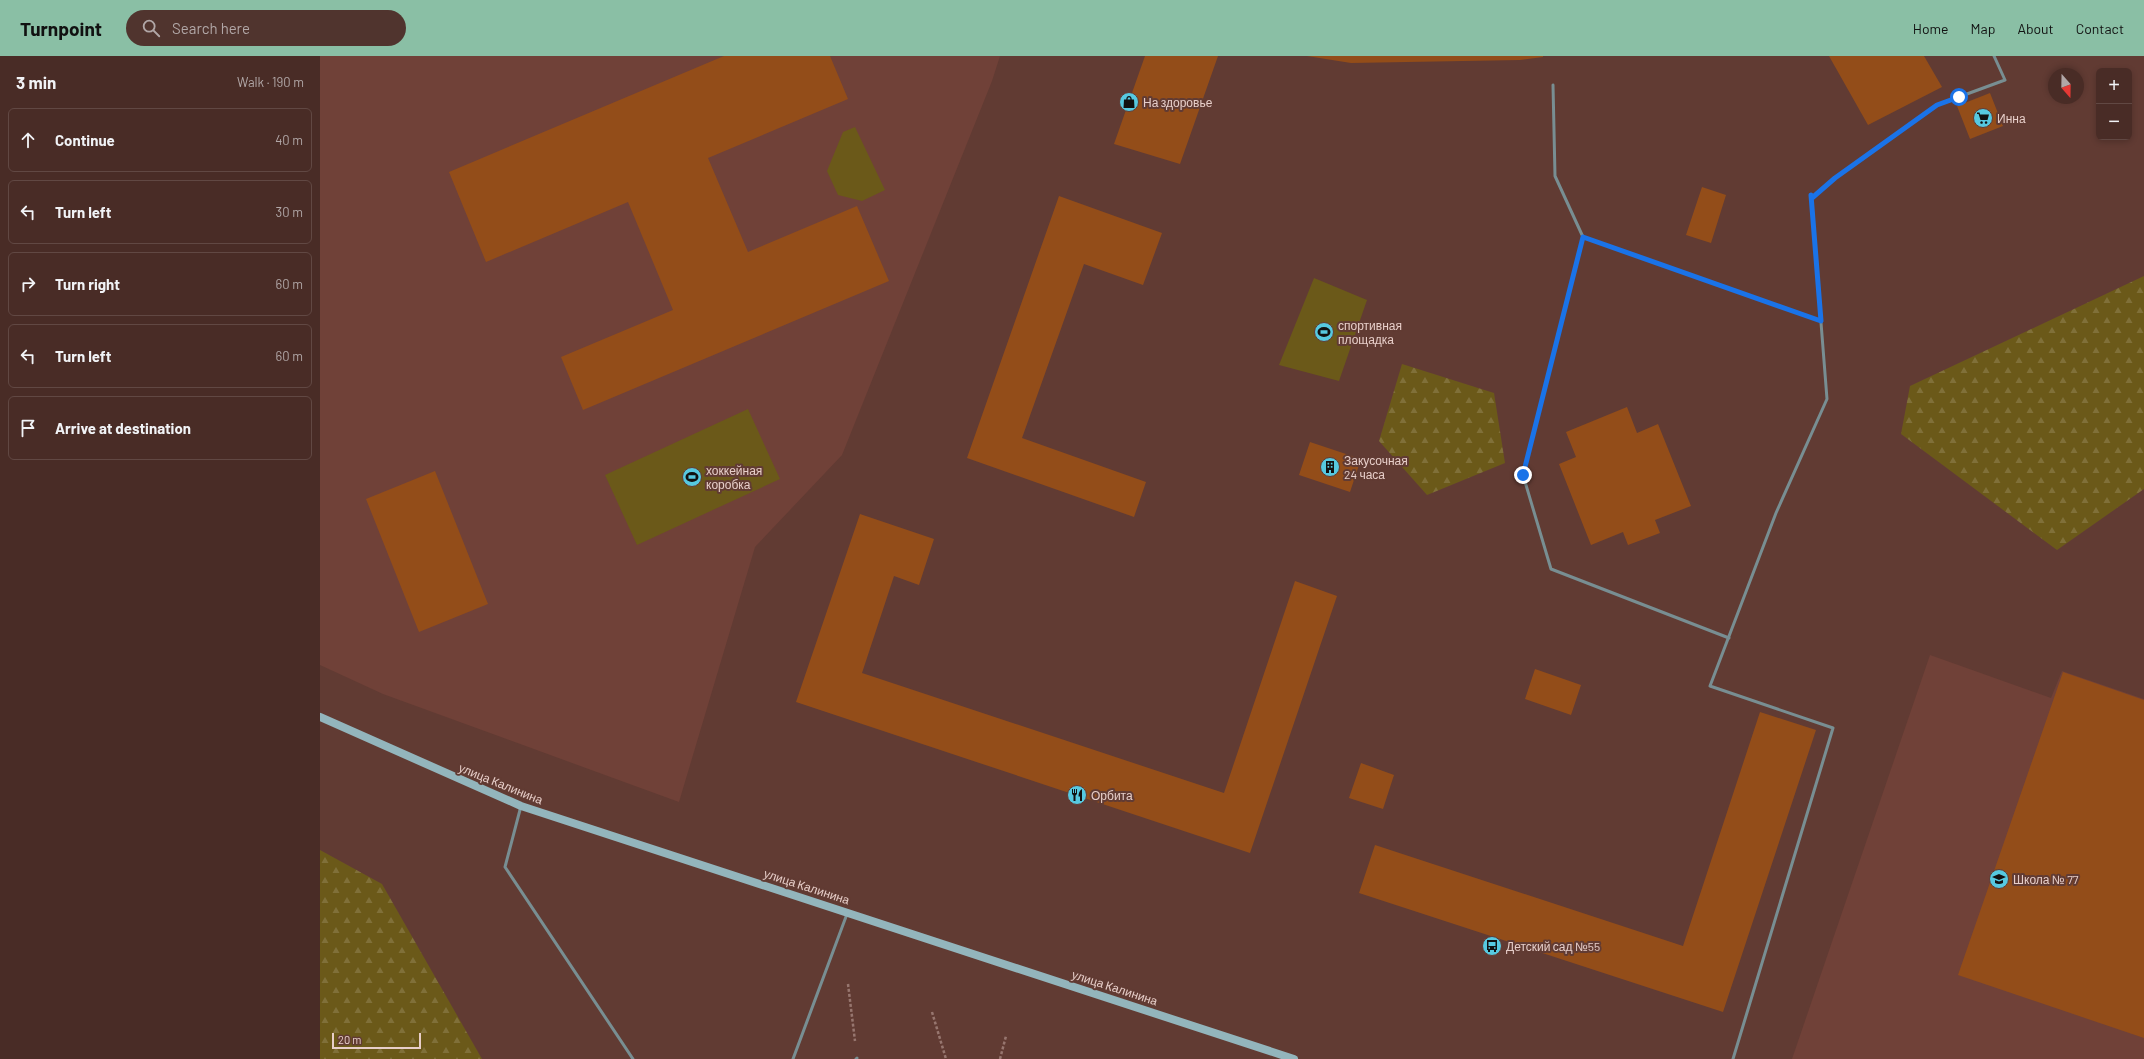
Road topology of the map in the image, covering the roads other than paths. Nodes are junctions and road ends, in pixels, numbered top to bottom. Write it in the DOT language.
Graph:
graph roads {
  1 [pos="1994,56"];
  2 [pos="1553,85"];
  3 [pos="1583,237"];
  4 [pos="1821,321"];
  5 [pos="1729,638"];
  6 [pos="320,717"];
  7 [pos="521,806"];
  8 [pos="848,912"];
  9 [pos="633,1059"];
  10 [pos="793,1059"];
  11 [pos="1294,1059"];
  12 [pos="1733,1059"];
  1 -- 4 [label="lane"];
  2 -- 3 [label="lane"];
  3 -- 4 [label="lane"];
  3 -- 5 [label="lane"];
  4 -- 5 [label="lane"];
  5 -- 12 [label="lane"];
  6 -- 7 [label="main road, улица Калинина"];
  7 -- 8 [label="main road, улица Калинина"];
  7 -- 9 [label="lane"];
  8 -- 10 [label="lane"];
  8 -- 11 [label="main road, улица Калинина"];
}
